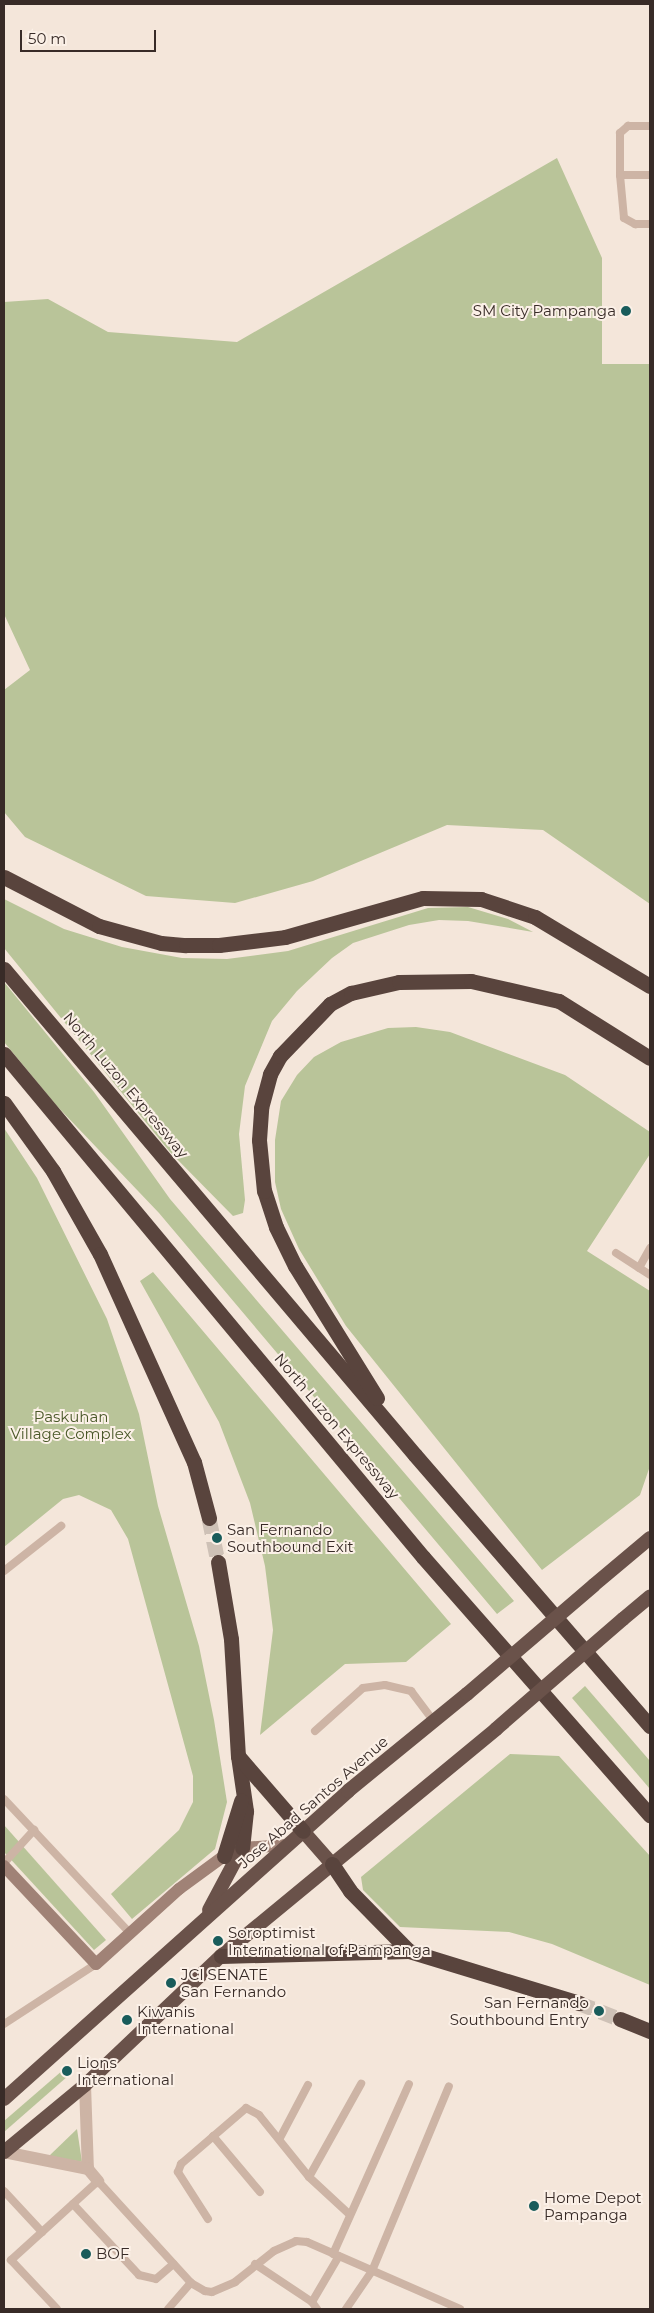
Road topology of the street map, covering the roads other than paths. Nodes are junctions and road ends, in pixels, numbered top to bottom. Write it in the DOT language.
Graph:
graph roads {
  1 [pos="650,126"];
  2 [pos="620,175"];
  3 [pos="650,175"];
  4 [pos="650,224"];
  5 [pos="4,877"];
  6 [pos="4,968"];
  7 [pos="650,986"];
  8 [pos="4,1054"];
  9 [pos="650,1058"];
  10 [pos="4,1103"];
  11 [pos="650,1248"];
  12 [pos="616,1253"];
  13 [pos="639,1268"];
  14 [pos="650,1275"];
  15 [pos="415,1455"];
  16 [pos="209,1518"];
  17 [pos="61,1526"];
  18 [pos="650,1538"];
  19 [pos="218,1562"];
  20 [pos="4,1571"];
  21 [pos="650,1596"];
  22 [pos="434,1721"];
  23 [pos="650,1726"];
  24 [pos="315,1731"];
  25 [pos="238,1756"];
  26 [pos="242,1797"];
  27 [pos="4,1799"];
  28 [pos="650,1815"];
  29 [pos="34,1830"];
  30 [pos="303,1830"];
  31 [pos="287,1845"];
  32 [pos="242,1848"];
  33 [pos="224,1856"];
  34 [pos="4,1864"];
  35 [pos="332,1864"];
  36 [pos="204,1919"];
  37 [pos="130,1933"];
  38 [pos="409,1951"];
  39 [pos="221,1956"];
  40 [pos="96,1964"];
  41 [pos="579,2003"];
  42 [pos="620,2019"];
  43 [pos="4,2024"];
  44 [pos="650,2031"];
  45 [pos="361,2084"];
  46 [pos="409,2084"];
  47 [pos="85,2085"];
  48 [pos="308,2085"];
  49 [pos="449,2086"];
  50 [pos="4,2099"];
  51 [pos="214,2136"];
  52 [pos="280,2138"];
  53 [pos="4,2152"];
  54 [pos="88,2169"];
  55 [pos="309,2177"];
  56 [pos="98,2181"];
  57 [pos="4,2191"];
  58 [pos="260,2192"];
  59 [pos="73,2204"];
  60 [pos="349,2214"];
  61 [pos="208,2219"];
  62 [pos="42,2232"];
  63 [pos="336,2255"];
  64 [pos="173,2264"];
  65 [pos="255,2264"];
  66 [pos="372,2271"];
  67 [pos="190,2283"];
  68 [pos="312,2302"];
  69 [pos="57,2309"];
  70 [pos="168,2309"];
  71 [pos="317,2309"];
  72 [pos="346,2309"];
  73 [pos="460,2309"];
  1 -- 2 [label="lane"];
  2 -- 3 [label="lane"];
  2 -- 4 [label="lane"];
  5 -- 7 [label="highway"];
  6 -- 15 [label="highway, North Luzon Expressway"];
  8 -- 28 [label="highway, North Luzon Expressway"];
  9 -- 15 [label="highway"];
  10 -- 16 [label="highway"];
  11 -- 13 [label="lane"];
  12 -- 13 [label="lane"];
  13 -- 14 [label="lane"];
  15 -- 23 [label="highway, North Luzon Expressway"];
  17 -- 20 [label="lane"];
  18 -- 22 [label="highway, Jose Abad Santos Avenue, bridge"];
  19 -- 25 [label="highway"];
  21 -- 35 [label="highway, bridge"];
  22 -- 24 [label="lane"];
  22 -- 30 [label="highway, Jose Abad Santos Avenue"];
  25 -- 26 [label="highway"];
  25 -- 30 [label="highway"];
  26 -- 32 [label="highway"];
  26 -- 33 [label="highway"];
  27 -- 29 [label="lane"];
  29 -- 34 [label="lane"];
  29 -- 37 [label="lane"];
  30 -- 31 [label="highway, Jose Abad Santos Avenue"];
  30 -- 35 [label="highway"];
  31 -- 32 [label="main road"];
  31 -- 36 [label="highway, Jose Abad Santos Avenue"];
  32 -- 33 [label="main road"];
  32 -- 36 [label="highway"];
  33 -- 37 [label="main road"];
  34 -- 40 [label="main road"];
  35 -- 38 [label="highway"];
  35 -- 39 [label="highway"];
  36 -- 50 [label="highway, Jose Abad Santos Avenue"];
  37 -- 40 [label="main road"];
  38 -- 39 [label="highway"];
  38 -- 41 [label="highway"];
  39 -- 47 [label="highway"];
  40 -- 43 [label="lane"];
  42 -- 44 [label="highway"];
  45 -- 55 [label="lane"];
  46 -- 60 [label="lane"];
  47 -- 53 [label="highway"];
  47 -- 54 [label="street"];
  48 -- 52 [label="lane"];
  49 -- 66 [label="lane"];
  51 -- 52 [label="lane"];
  51 -- 58 [label="lane"];
  51 -- 61 [label="lane"];
  52 -- 55 [label="lane"];
  53 -- 54 [label="street"];
  54 -- 56 [label="street"];
  55 -- 60 [label="lane"];
  56 -- 59 [label="lane"];
  56 -- 64 [label="lane"];
  57 -- 62 [label="lane"];
  59 -- 62 [label="lane"];
  59 -- 64 [label="lane"];
  60 -- 63 [label="lane"];
  62 -- 69 [label="lane"];
  63 -- 65 [label="lane"];
  63 -- 66 [label="lane"];
  63 -- 68 [label="lane"];
  64 -- 67 [label="lane"];
  65 -- 67 [label="lane"];
  65 -- 68 [label="lane"];
  66 -- 72 [label="lane"];
  66 -- 73 [label="lane"];
  67 -- 70 [label="lane"];
  68 -- 71 [label="lane"];
}
